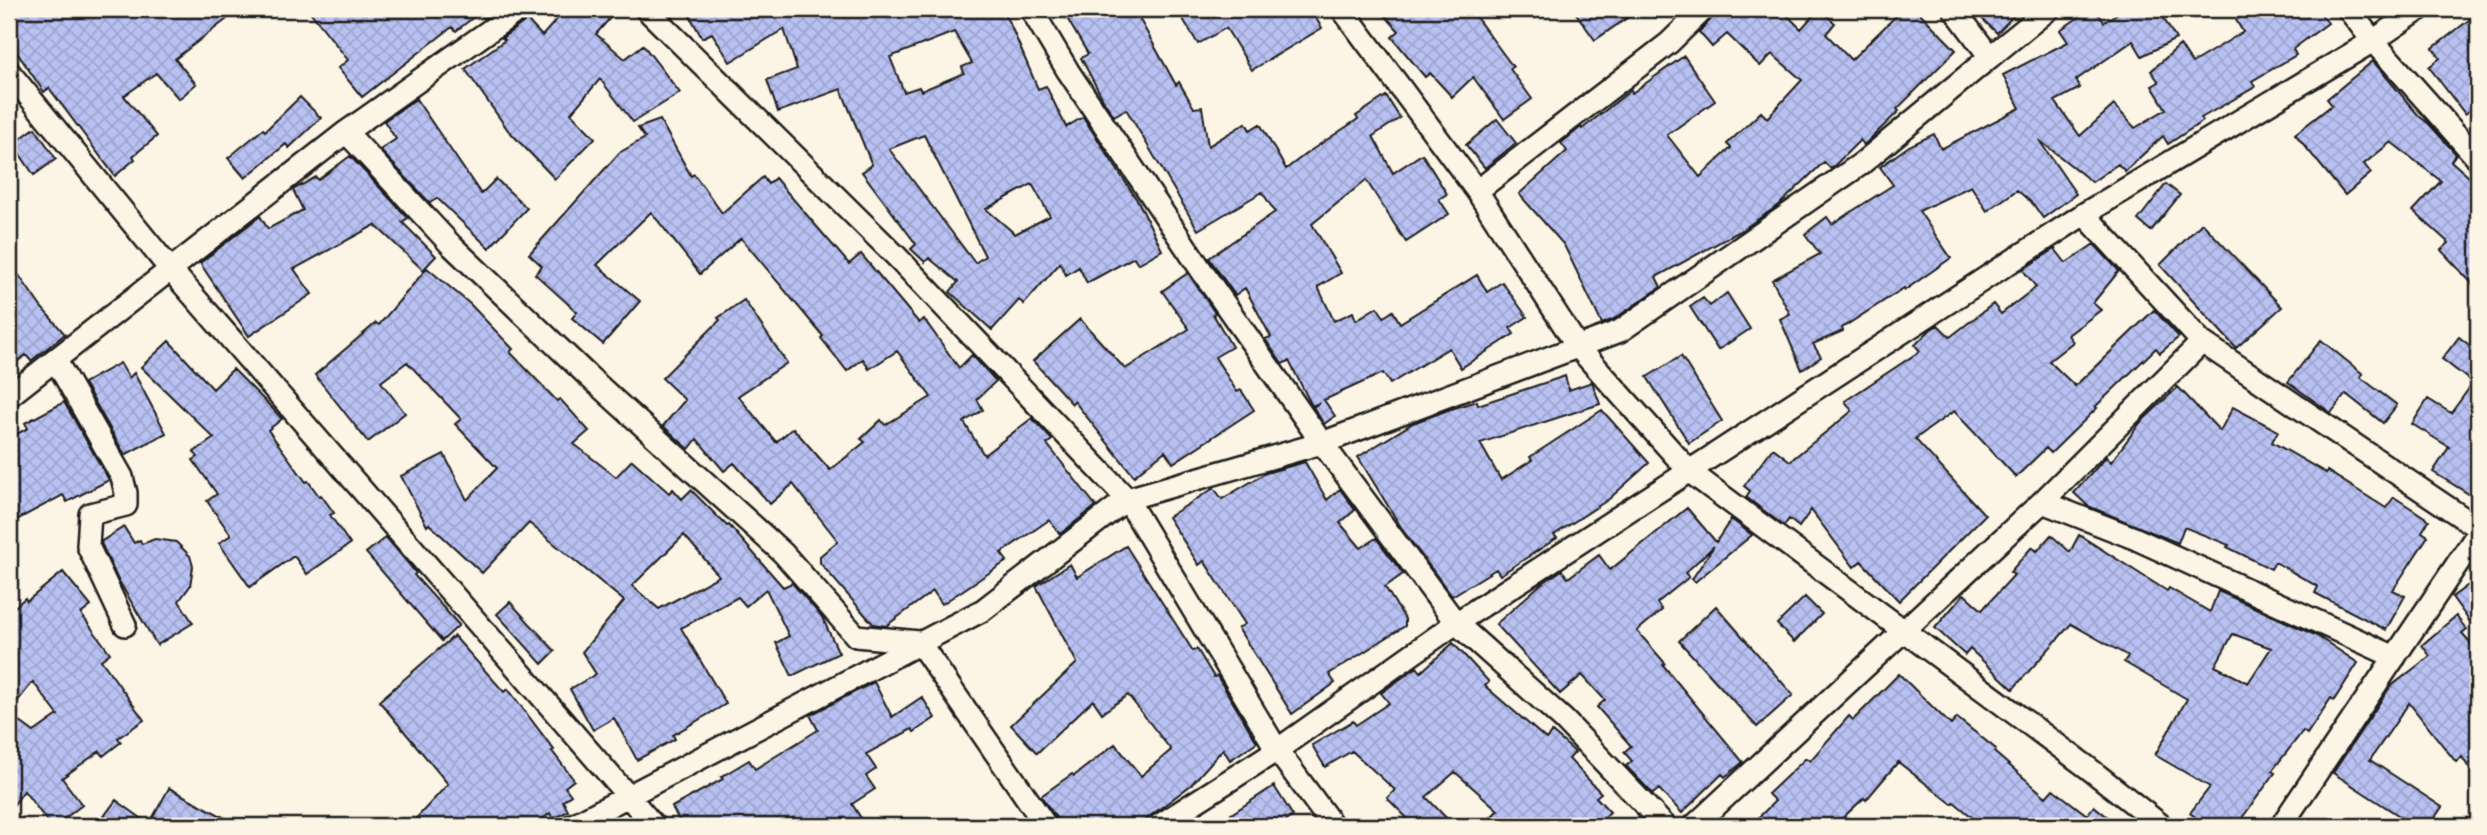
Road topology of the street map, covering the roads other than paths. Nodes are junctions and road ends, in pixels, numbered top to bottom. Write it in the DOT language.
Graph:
graph roads {
  1 [pos="520,9"];
  2 [pos="646,9"];
  3 [pos="1031,9"];
  4 [pos="1342,9"];
  5 [pos="1704,9"];
  6 [pos="1954,9"];
  7 [pos="2049,9"];
  8 [pos="2348,9"];
  9 [pos="2420,9"];
  10 [pos="2373,41"];
  11 [pos="1990,57"];
  12 [pos="9,72"];
  13 [pos="346,132"];
  14 [pos="2478,159"];
  15 [pos="1476,191"];
  16 [pos="2084,214"];
  17 [pos="170,269"];
  18 [pos="2203,342"];
  19 [pos="1578,347"];
  20 [pos="55,359"];
  21 [pos="9,396"];
  22 [pos="1322,443"];
  23 [pos="1690,472"];
  24 [pos="1127,499"];
  25 [pos="2042,502"];
  26 [pos="2478,530"];
  27 [pos="1456,623"];
  28 [pos="125,625"];
  29 [pos="1903,631"];
  30 [pos="919,642"];
  31 [pos="2395,657"];
  32 [pos="1277,750"];
  33 [pos="629,795"];
  34 [pos="571,826"];
  35 [pos="654,826"];
  36 [pos="1046,826"];
  37 [pos="1158,826"];
  38 [pos="1333,826"];
  39 [pos="1665,826"];
  40 [pos="1694,826"];
  41 [pos="2162,826"];
  42 [pos="2281,826"];
  1 -- 13 [label="street"];
  2 -- 24 [label="street"];
  3 -- 22 [label="street"];
  4 -- 15 [label="street"];
  5 -- 15 [label="street"];
  6 -- 11 [label="street"];
  7 -- 11 [label="street"];
  8 -- 10 [label="street"];
  9 -- 10 [label="street"];
  10 -- 14 [label="street"];
  10 -- 16 [label="street"];
  11 -- 19 [label="street"];
  12 -- 17 [label="street"];
  13 -- 17 [label="street"];
  13 -- 30 [label="street"];
  15 -- 19 [label="street"];
  16 -- 18 [label="street"];
  16 -- 23 [label="street"];
  17 -- 20 [label="street"];
  17 -- 33 [label="street"];
  18 -- 25 [label="street"];
  18 -- 26 [label="street"];
  19 -- 22 [label="street"];
  19 -- 23 [label="street"];
  20 -- 21 [label="street"];
  20 -- 28 [label="street"];
  22 -- 24 [label="street"];
  22 -- 27 [label="street"];
  23 -- 27 [label="street"];
  23 -- 29 [label="street"];
  24 -- 30 [label="street"];
  24 -- 32 [label="street"];
  25 -- 29 [label="street"];
  25 -- 31 [label="street"];
  26 -- 31 [label="street"];
  27 -- 32 [label="street"];
  27 -- 39 [label="street"];
  29 -- 40 [label="street"];
  29 -- 41 [label="street"];
  30 -- 33 [label="street"];
  30 -- 36 [label="street"];
  31 -- 42 [label="street"];
  32 -- 37 [label="street"];
  32 -- 38 [label="street"];
  33 -- 34 [label="street"];
  33 -- 35 [label="street"];
}
